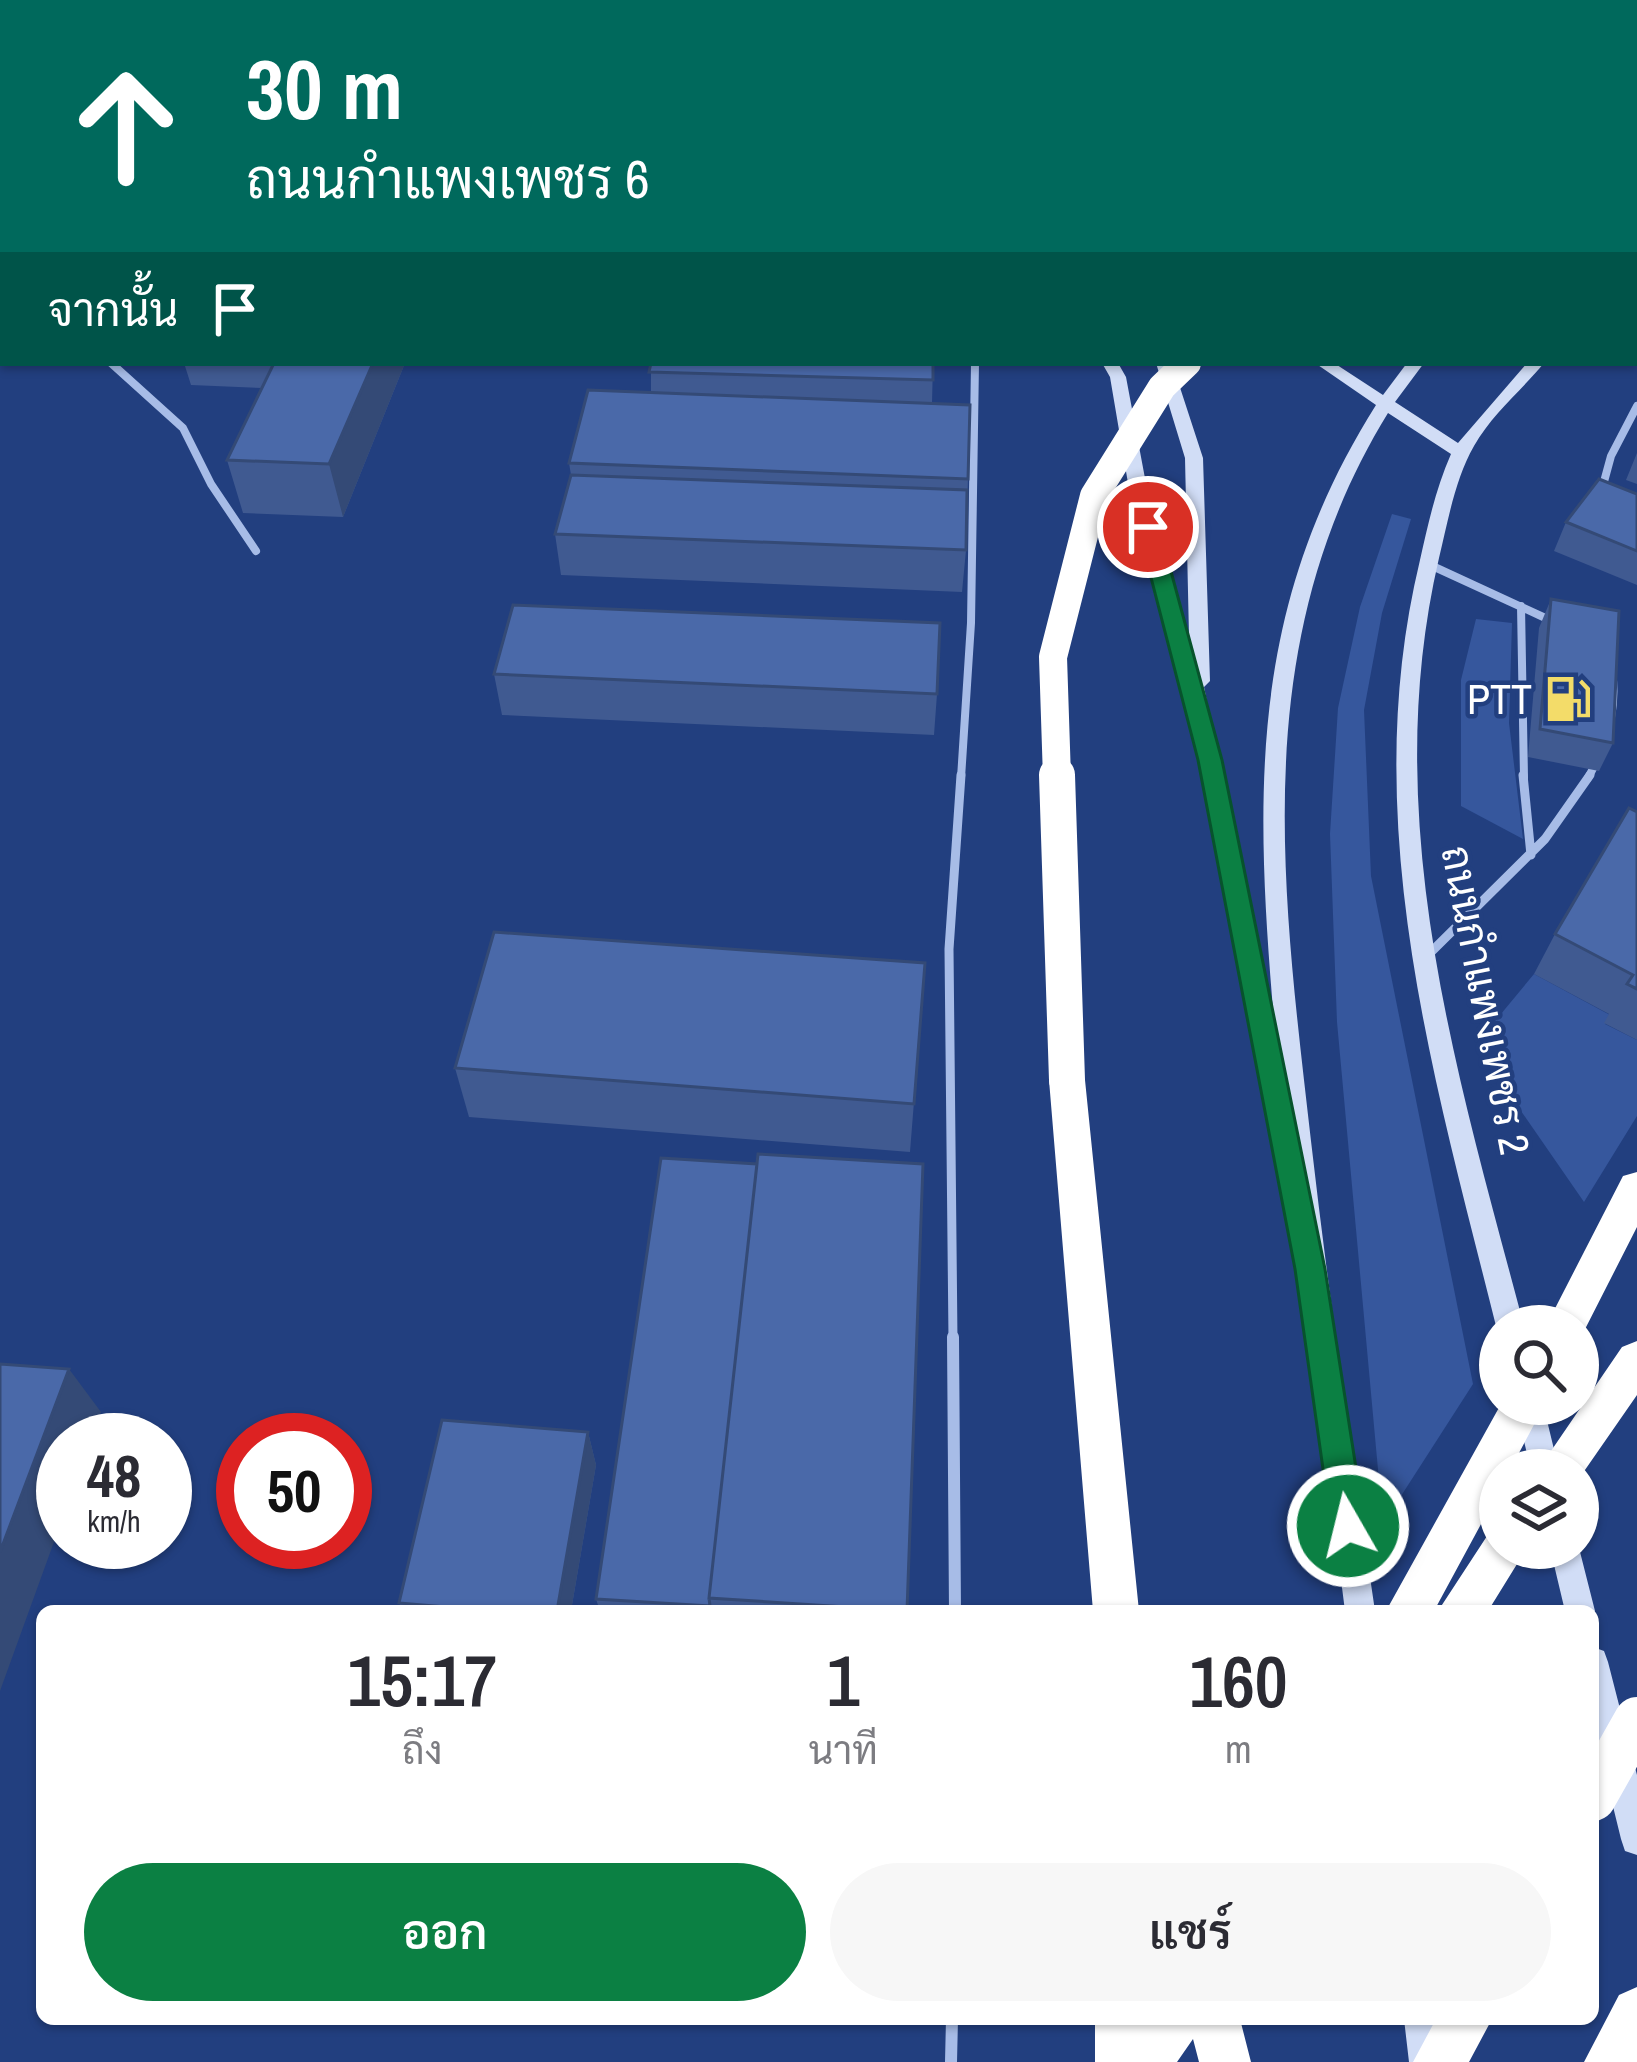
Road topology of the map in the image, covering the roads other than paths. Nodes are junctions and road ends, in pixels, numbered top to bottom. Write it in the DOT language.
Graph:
graph roads {
  1 [pos="114,366"];
  2 [pos="975,366"];
  3 [pos="1112,366"];
  4 [pos="1165,366"];
  5 [pos="1184,366"];
  6 [pos="1328,366"];
  7 [pos="1415,366"];
  8 [pos="1534,366"];
  9 [pos="1384,403"];
  10 [pos="1637,406"];
  11 [pos="1461,453"];
  12 [pos="1600,496"];
  13 [pos="256,550"];
  14 [pos="1426,563"];
  15 [pos="1521,607"];
  16 [pos="1574,632"];
  17 [pos="1606,652"];
  18 [pos="1628,681"];
  19 [pos="1201,714"];
  20 [pos="1583,806"];
  21 [pos="1531,854"];
  22 [pos="1423,960"];
  23 [pos="1637,1188"];
  24 [pos="1310,1269"];
  25 [pos="1505,1305"];
  26 [pos="1578,1305"];
  27 [pos="1637,1360"];
  28 [pos="1515,1425"];
  29 [pos="1575,1449"];
  30 [pos="1490,1569"];
  31 [pos="1569,1569"];
  32 [pos="955,1605"];
  33 [pos="1115,1605"];
  34 [pos="1359,1605"];
  35 [pos="1412,1605"];
  36 [pos="1465,1605"];
  37 [pos="1578,1605"];
  38 [pos="1599,1686"];
  39 [pos="1637,1720"];
  40 [pos="1599,1787"];
  41 [pos="1637,1839"];
  42 [pos="1637,2013"];
  43 [pos="952,2025"];
  44 [pos="1121,2025"];
  45 [pos="1172,2025"];
  46 [pos="1216,2025"];
  47 [pos="1422,2025"];
  48 [pos="1462,2025"];
  49 [pos="951,2062"];
  50 [pos="1121,2062"];
  51 [pos="1146,2062"];
  52 [pos="1225,2062"];
  53 [pos="1427,2062"];
  54 [pos="1439,2062"];
  55 [pos="1610,2062"];
  1 -- 13 [label="lane"];
  2 -- 32 [label="lane"];
  3 -- 19 [label="main road"];
  4 -- 19 [label="main road"];
  5 -- 33 [label="highway, bridge"];
  6 -- 9 [label="main road"];
  7 -- 9 [label="main road"];
  8 -- 11 [label="main road, ถนนกำแพงเพชร 2"];
  9 -- 11 [label="main road"];
  9 -- 24 [label="main road"];
  10 -- 12 [label="lane"];
  11 -- 14 [label="main road, ถนนกำแพงเพชร 2"];
  14 -- 15 [label="lane"];
  14 -- 22 [label="main road, ถนนกำแพงเพชร 2"];
  15 -- 16 [label="lane"];
  15 -- 21 [label="lane"];
  17 -- 18 [label="lane"];
  19 -- 24 [label="main road"];
  20 -- 21 [label="lane"];
  21 -- 22 [label="lane"];
  22 -- 25 [label="main road, ถนนกำแพงเพชร 2"];
  23 -- 26 [label="highway"];
  24 -- 34 [label="main road"];
  27 -- 29 [label="highway"];
  28 -- 35 [label="highway"];
  30 -- 36 [label="highway"];
  31 -- 37 [label="main road"];
  38 -- 41 [label="main road"];
  39 -- 40 [label="highway, bridge"];
  42 -- 55 [label="highway"];
  43 -- 49 [label="lane"];
  44 -- 50 [label="highway"];
  45 -- 51 [label="highway"];
  46 -- 52 [label="highway"];
  47 -- 53 [label="main road"];
  48 -- 54 [label="highway"];
}
